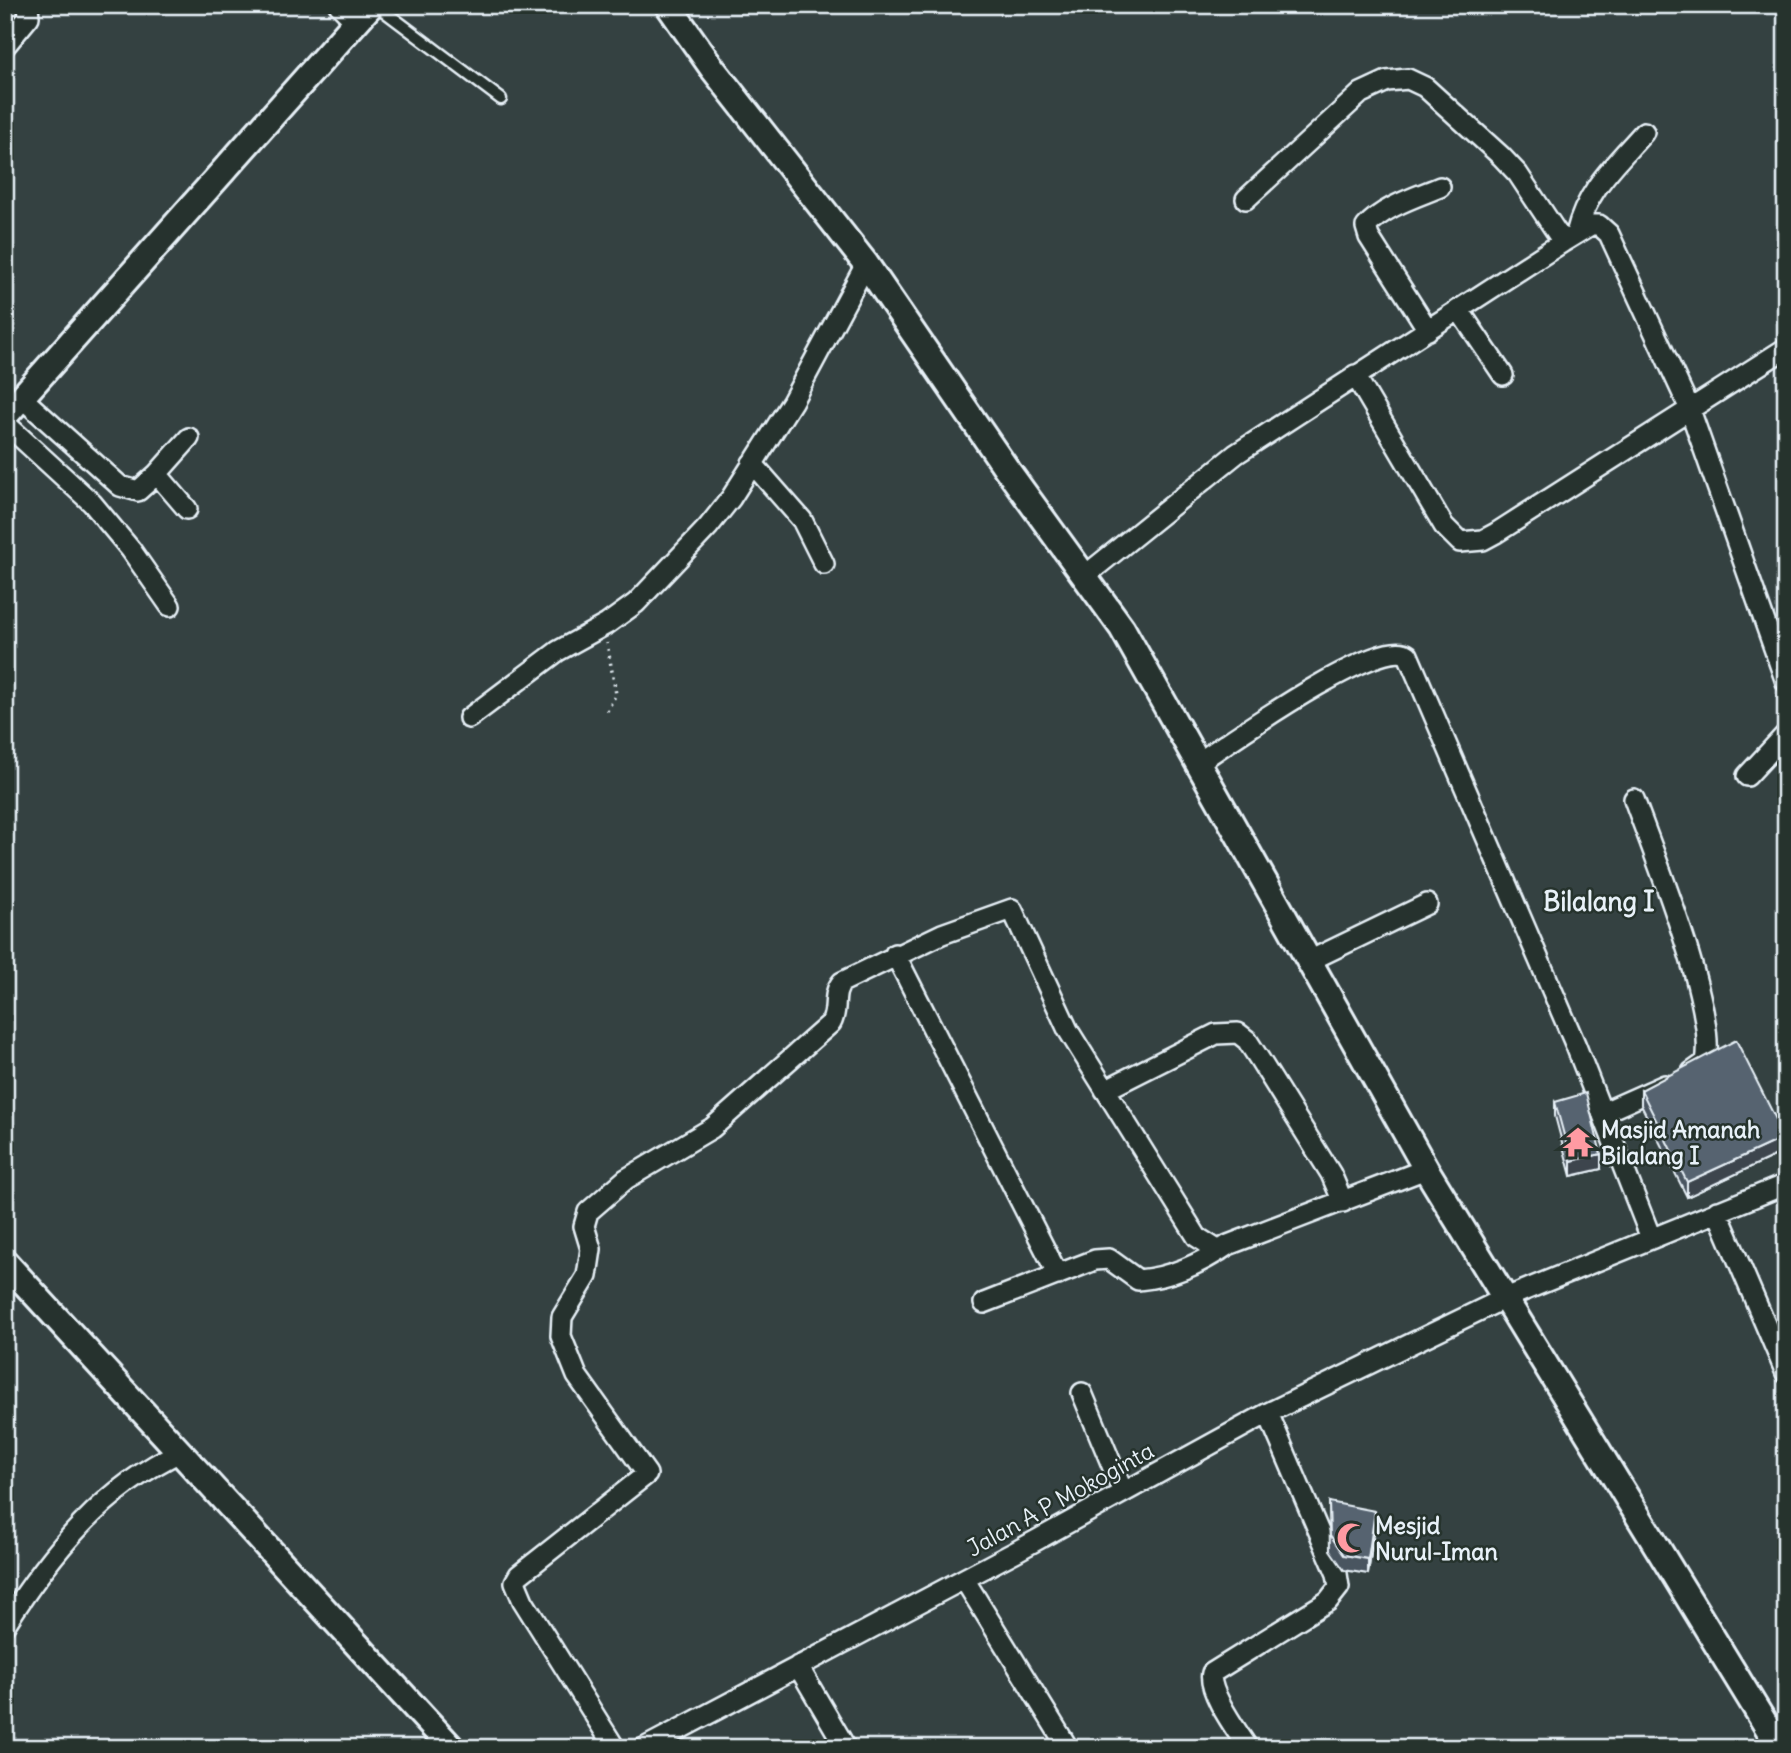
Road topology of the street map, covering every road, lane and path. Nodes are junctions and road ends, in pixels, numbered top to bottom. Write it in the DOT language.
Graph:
graph roads {
  1 [pos="27,5"];
  2 [pos="376,5"];
  3 [pos="668,5"];
  4 [pos="355,11"];
  5 [pos="5,46"];
  6 [pos="501,99"];
  7 [pos="1644,132"];
  8 [pos="1440,187"];
  9 [pos="1246,199"];
  10 [pos="1570,238"];
  11 [pos="866,264"];
  12 [pos="1459,310"];
  13 [pos="1428,330"];
  14 [pos="1786,348"];
  15 [pos="1355,375"];
  16 [pos="1503,375"];
  17 [pos="22,398"];
  18 [pos="1689,407"];
  19 [pos="5,416"];
  20 [pos="5,423"];
  21 [pos="189,438"];
  22 [pos="752,463"];
  23 [pos="157,474"];
  24 [pos="187,509"];
  25 [pos="824,564"];
  26 [pos="1086,575"];
  27 [pos="170,606"];
  28 [pos="607,624"];
  29 [pos="1779,640"];
  30 [pos="1786,682"];
  31 [pos="607,711"];
  32 [pos="468,718"];
  33 [pos="1786,734"];
  34 [pos="1199,762"];
  35 [pos="1747,776"];
  36 [pos="1634,799"];
  37 [pos="1427,904"];
  38 [pos="895,954"];
  39 [pos="1309,961"];
  40 [pos="1105,1090"];
  41 [pos="1602,1113"];
  42 [pos="1426,1169"];
  43 [pos="1786,1184"];
  44 [pos="1343,1202"];
  45 [pos="1717,1211"];
  46 [pos="1651,1238"];
  47 [pos="1219,1251"];
  48 [pos="5,1262"];
  49 [pos="1058,1275"];
  50 [pos="1503,1299"];
  51 [pos="984,1303"];
  52 [pos="1781,1353"];
  53 [pos="1786,1373"];
  54 [pos="1082,1393"];
  55 [pos="1268,1413"];
  56 [pos="182,1451"];
  57 [pos="1123,1492"];
  58 [pos="964,1579"];
  59 [pos="5,1625"];
  60 [pos="798,1666"];
  61 [pos="442,1744"];
  62 [pos="615,1748"];
  63 [pos="644,1748"];
  64 [pos="846,1748"];
  65 [pos="1068,1748"];
  66 [pos="1248,1748"];
  67 [pos="1780,1748"];
  1 -- 5 [label="street"];
  2 -- 6 [label="lane"];
  3 -- 11 [label="street"];
  4 -- 17 [label="street"];
  7 -- 10 [label="street"];
  8 -- 13 [label="street"];
  9 -- 10 [label="street"];
  10 -- 12 [label="street"];
  10 -- 18 [label="street"];
  11 -- 22 [label="street"];
  11 -- 26 [label="street"];
  12 -- 13 [label="street"];
  12 -- 16 [label="street"];
  13 -- 15 [label="street"];
  14 -- 18 [label="street"];
  15 -- 18 [label="street"];
  15 -- 26 [label="street"];
  17 -- 19 [label="street"];
  17 -- 23 [label="street"];
  18 -- 29 [label="street"];
  20 -- 27 [label="street"];
  21 -- 23 [label="street"];
  22 -- 25 [label="street"];
  22 -- 28 [label="street"];
  23 -- 24 [label="street"];
  26 -- 34 [label="street"];
  28 -- 31 [label="path"];
  28 -- 32 [label="street"];
  29 -- 30 [label="street"];
  33 -- 35 [label="street"];
  34 -- 39 [label="street"];
  34 -- 41 [label="street"];
  36 -- 41 [label="street"];
  37 -- 39 [label="street"];
  38 -- 40 [label="street"];
  38 -- 49 [label="street"];
  38 -- 62 [label="street"];
  39 -- 42 [label="street"];
  40 -- 44 [label="street"];
  40 -- 47 [label="street"];
  41 -- 46 [label="street"];
  42 -- 44 [label="street"];
  42 -- 50 [label="street"];
  43 -- 45 [label="street, Jalan A P Mokoginta"];
  44 -- 47 [label="street"];
  45 -- 46 [label="street, Jalan A P Mokoginta"];
  45 -- 52 [label="street"];
  46 -- 50 [label="street, Jalan A P Mokoginta"];
  47 -- 49 [label="street"];
  48 -- 56 [label="street"];
  49 -- 51 [label="street"];
  50 -- 55 [label="street, Jalan A P Mokoginta"];
  50 -- 67 [label="street"];
  52 -- 53 [label="street"];
  54 -- 57 [label="street"];
  55 -- 57 [label="street, Jalan A P Mokoginta"];
  55 -- 66 [label="street"];
  56 -- 59 [label="street"];
  56 -- 61 [label="street"];
  57 -- 58 [label="street, Jalan A P Mokoginta"];
  58 -- 60 [label="street, Jalan A P Mokoginta"];
  58 -- 65 [label="street"];
  60 -- 63 [label="street, Jalan A P Mokoginta"];
  60 -- 64 [label="street"];
}
